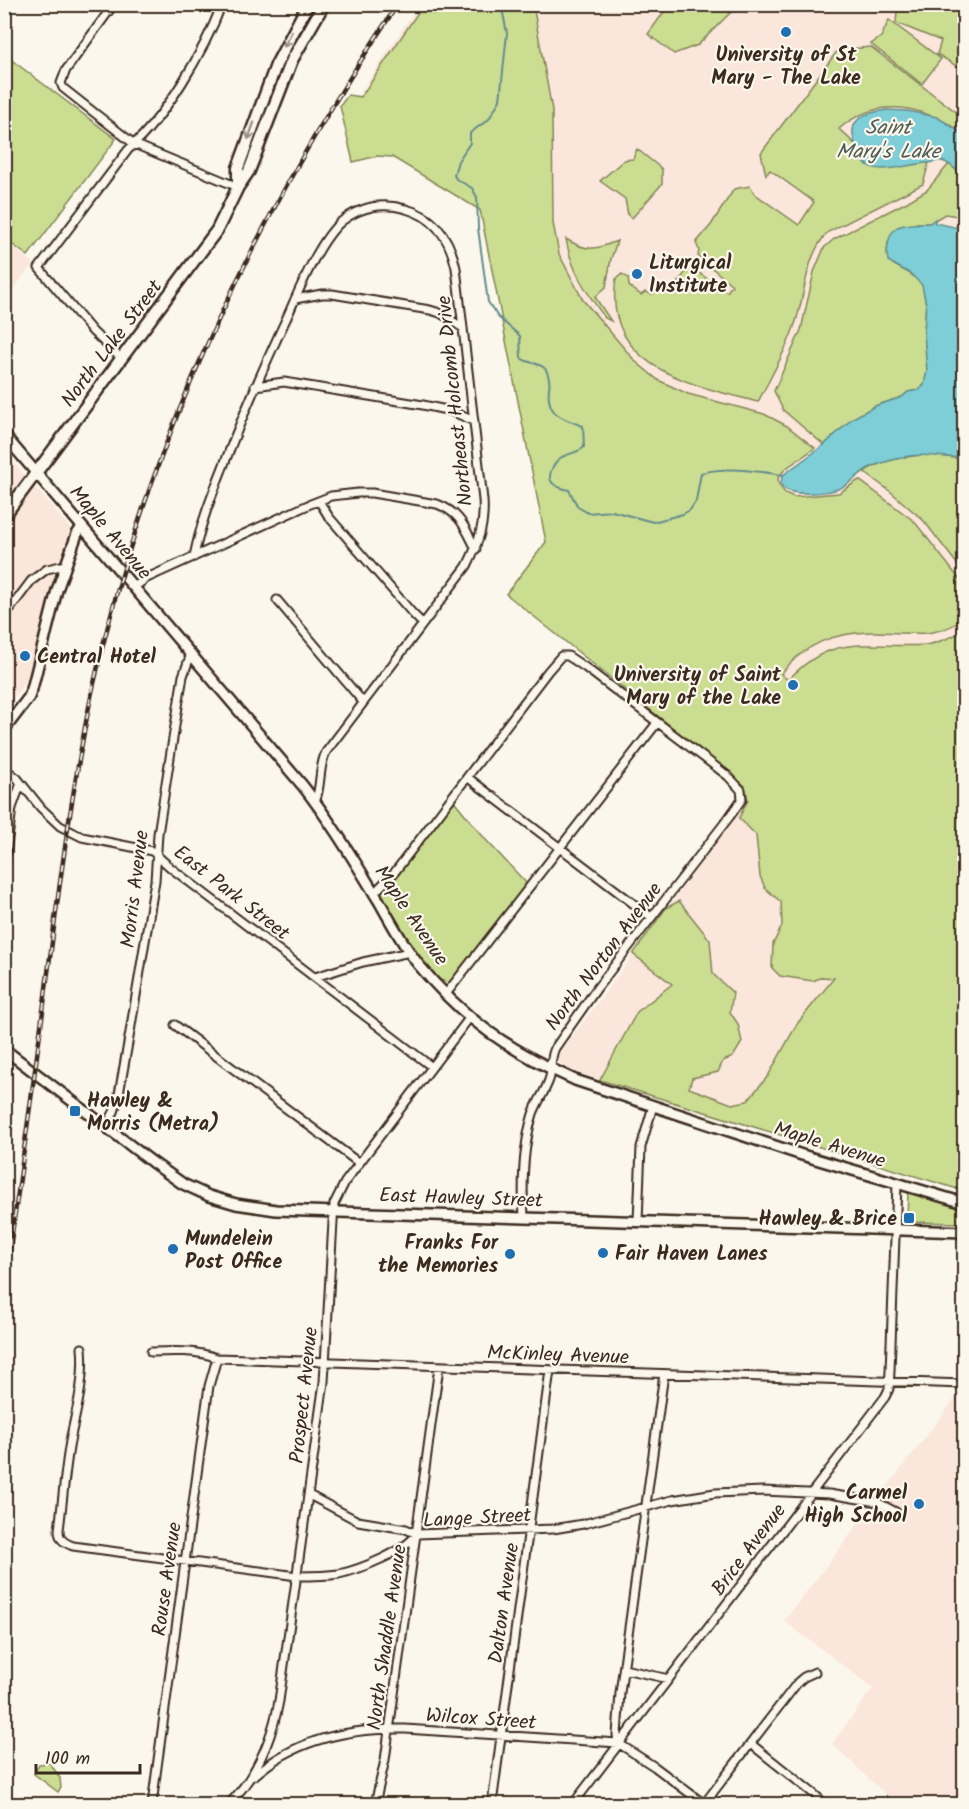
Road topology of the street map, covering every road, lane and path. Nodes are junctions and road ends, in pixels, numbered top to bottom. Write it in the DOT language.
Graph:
graph roads {
  1 [pos="114,4"];
  2 [pos="222,4"];
  3 [pos="308,4"];
  4 [pos="324,4"];
  5 [pos="134,144"];
  6 [pos="238,187"];
  7 [pos="295,299"];
  8 [pos="463,328"];
  9 [pos="122,359"];
  10 [pos="255,386"];
  11 [pos="474,421"];
  12 [pos="4,435"];
  13 [pos="37,472"];
  14 [pos="319,501"];
  15 [pos="4,516"];
  16 [pos="82,527"];
  17 [pos="476,549"];
  18 [pos="194,557"];
  19 [pos="64,565"];
  20 [pos="134,587"];
  21 [pos="277,600"];
  22 [pos="4,617"];
  23 [pos="423,624"];
  24 [pos="191,654"];
  25 [pos="363,702"];
  26 [pos="657,723"];
  27 [pos="4,729"];
  28 [pos="4,768"];
  29 [pos="466,777"];
  30 [pos="21,783"];
  31 [pos="315,802"];
  32 [pos="561,848"];
  33 [pos="157,856"];
  34 [pos="4,869"];
  35 [pos="374,893"];
  36 [pos="651,917"];
  37 [pos="410,952"];
  38 [pos="315,977"];
  39 [pos="446,994"];
  40 [pos="470,1017"];
  41 [pos="175,1025"];
  42 [pos="4,1049"];
  43 [pos="432,1067"];
  44 [pos="550,1069"];
  45 [pos="654,1106"];
  46 [pos="106,1126"];
  47 [pos="359,1163"];
  48 [pos="897,1184"];
  49 [pos="964,1203"];
  50 [pos="333,1210"];
  51 [pos="524,1217"];
  52 [pos="638,1221"];
  53 [pos="894,1229"];
  54 [pos="964,1232"];
  55 [pos="82,1348"];
  56 [pos="151,1352"];
  57 [pos="217,1359"];
  58 [pos="326,1363"];
  59 [pos="439,1367"];
  60 [pos="550,1370"];
  61 [pos="664,1374"];
  62 [pos="890,1382"];
  63 [pos="964,1384"];
  64 [pos="812,1493"];
  65 [pos="309,1495"];
  66 [pos="646,1505"];
  67 [pos="896,1512"];
  68 [pos="530,1531"];
  69 [pos="417,1534"];
  70 [pos="185,1561"];
  71 [pos="297,1576"];
  72 [pos="624,1670"];
  73 [pos="815,1672"];
  74 [pos="669,1679"];
  75 [pos="390,1728"];
  76 [pos="501,1736"];
  77 [pos="618,1743"];
  78 [pos="751,1744"];
  79 [pos="250,1780"];
  80 [pos="152,1804"];
  81 [pos="229,1804"];
  82 [pos="375,1804"];
  83 [pos="492,1804"];
  84 [pos="573,1804"];
  85 [pos="704,1804"];
  86 [pos="824,1804"];
  1 -- 5 [label="street"];
  2 -- 5 [label="street"];
  3 -- 6 [label="main road, North Lake Street, one-way"];
  4 -- 6 [label="main road, North Lake Street"];
  5 -- 6 [label="street"];
  5 -- 9 [label="street"];
  6 -- 9 [label="main road, North Lake Street"];
  7 -- 8 [label="street"];
  7 -- 8 [label="street, Northeast Holcomb Drive"];
  7 -- 10 [label="street"];
  8 -- 11 [label="street, Northeast Holcomb Drive"];
  9 -- 13 [label="main road, North Lake Street"];
  10 -- 11 [label="street"];
  10 -- 18 [label="street"];
  11 -- 17 [label="street, Northeast Holcomb Drive"];
  12 -- 13 [label="main road, Maple Avenue"];
  13 -- 15 [label="main road, North Lake Street"];
  13 -- 16 [label="main road, Maple Avenue"];
  14 -- 17 [label="street"];
  14 -- 18 [label="street"];
  14 -- 23 [label="street"];
  16 -- 19 [label="main road"];
  16 -- 20 [label="main road, Maple Avenue"];
  17 -- 23 [label="street, Northeast Holcomb Drive"];
  18 -- 20 [label="street"];
  19 -- 22 [label="street"];
  19 -- 27 [label="main road"];
  20 -- 24 [label="main road, Maple Avenue"];
  21 -- 25 [label="street"];
  23 -- 25 [label="street, Northeast Holcomb Drive"];
  24 -- 31 [label="main road, Maple Avenue"];
  24 -- 33 [label="street, Morris Avenue"];
  25 -- 31 [label="street, Northeast Holcomb Drive"];
  26 -- 29 [label="street"];
  26 -- 32 [label="street"];
  26 -- 36 [label="street, North Norton Avenue"];
  28 -- 30 [label="street, East Park Street"];
  29 -- 32 [label="street"];
  29 -- 35 [label="street"];
  30 -- 33 [label="street, East Park Street"];
  30 -- 34 [label="street"];
  31 -- 35 [label="main road, Maple Avenue"];
  32 -- 36 [label="street"];
  32 -- 39 [label="street"];
  33 -- 38 [label="street, East Park Street"];
  33 -- 46 [label="street, Morris Avenue"];
  35 -- 37 [label="main road, Maple Avenue"];
  36 -- 44 [label="street, North Norton Avenue"];
  37 -- 38 [label="street"];
  37 -- 39 [label="main road, Maple Avenue"];
  38 -- 43 [label="street, East Park Street"];
  39 -- 40 [label="main road, Maple Avenue"];
  40 -- 43 [label="street, Prospect Avenue"];
  40 -- 44 [label="main road, Maple Avenue"];
  41 -- 47 [label="street"];
  42 -- 46 [label="main road, East Hawley Street"];
  43 -- 47 [label="street, Prospect Avenue"];
  44 -- 45 [label="main road, Maple Avenue"];
  44 -- 51 [label="street, North Norton Avenue"];
  45 -- 48 [label="main road, Maple Avenue"];
  45 -- 52 [label="street"];
  46 -- 50 [label="main road, East Hawley Street"];
  47 -- 50 [label="street, Prospect Avenue"];
  48 -- 49 [label="main road, Maple Avenue"];
  48 -- 53 [label="street, Brice Avenue"];
  50 -- 51 [label="main road, East Hawley Street"];
  50 -- 58 [label="street, Prospect Avenue"];
  51 -- 52 [label="main road, East Hawley Street"];
  52 -- 53 [label="main road, East Hawley Street"];
  53 -- 54 [label="main road, East Hawley Street"];
  53 -- 62 [label="street, Brice Avenue"];
  55 -- 70 [label="street, Lange Street"];
  56 -- 57 [label="street, McKinley Avenue"];
  57 -- 58 [label="street, McKinley Avenue"];
  57 -- 70 [label="street, Rouse Avenue"];
  58 -- 59 [label="street, McKinley Avenue"];
  58 -- 65 [label="street, Prospect Avenue"];
  59 -- 60 [label="street, McKinley Avenue"];
  59 -- 69 [label="street, North Shaddle Avenue"];
  60 -- 61 [label="street, McKinley Avenue"];
  60 -- 68 [label="street, Dalton Avenue"];
  61 -- 62 [label="street, McKinley Avenue"];
  61 -- 66 [label="street"];
  62 -- 63 [label="street, McKinley Avenue"];
  62 -- 64 [label="street, Brice Avenue"];
  64 -- 66 [label="street, Lange Street"];
  64 -- 67 [label="street, Lange Street"];
  64 -- 74 [label="street, Brice Avenue"];
  65 -- 69 [label="street"];
  65 -- 71 [label="street, Prospect Avenue"];
  66 -- 68 [label="street, Lange Street"];
  66 -- 72 [label="street"];
  68 -- 69 [label="street, Lange Street"];
  68 -- 76 [label="street, Dalton Avenue"];
  69 -- 71 [label="street, Lange Street"];
  69 -- 75 [label="street, North Shaddle Avenue"];
  70 -- 71 [label="street, Lange Street"];
  70 -- 80 [label="street, Rouse Avenue"];
  71 -- 79 [label="street, Prospect Avenue"];
  72 -- 74 [label="street"];
  72 -- 77 [label="street"];
  73 -- 78 [label="street"];
  74 -- 77 [label="street, Brice Avenue"];
  75 -- 76 [label="street, Wilcox Street"];
  75 -- 79 [label="street, Wilcox Street"];
  75 -- 82 [label="street, North Shaddle Avenue"];
  76 -- 77 [label="street, Wilcox Street"];
  76 -- 83 [label="street, Dalton Avenue"];
  77 -- 84 [label="street, Brice Avenue"];
  77 -- 85 [label="street, Wilcox Street"];
  78 -- 85 [label="street"];
  78 -- 86 [label="street"];
  79 -- 81 [label="street, Prospect Avenue"];
}
